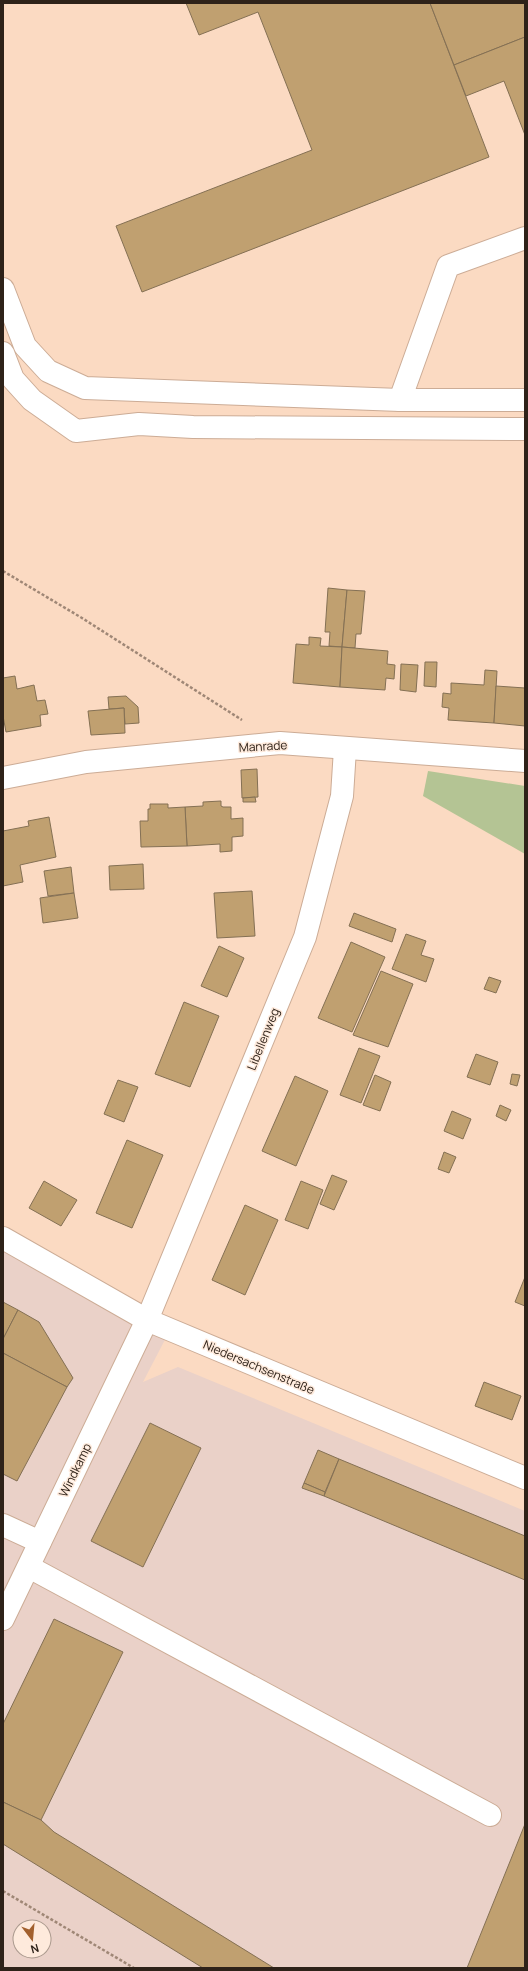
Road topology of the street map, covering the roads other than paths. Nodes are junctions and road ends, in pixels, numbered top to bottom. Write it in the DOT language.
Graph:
graph roads {
  1 [pos="525,238"];
  2 [pos="3,289"];
  3 [pos="3,353"];
  4 [pos="400,400"];
  5 [pos="525,400"];
  6 [pos="525,429"];
  7 [pos="345,749"];
  8 [pos="525,761"];
  9 [pos="3,778"];
  10 [pos="3,1238"];
  11 [pos="147,1320"];
  12 [pos="525,1478"];
  13 [pos="3,1525"];
  14 [pos="40,1542"];
  15 [pos="29,1567"];
  16 [pos="3,1619"];
  17 [pos="490,1815"];
  1 -- 4 [label="street"];
  2 -- 4 [label="street"];
  3 -- 6 [label="street"];
  4 -- 5 [label="street"];
  7 -- 8 [label="street, Manrade"];
  7 -- 9 [label="street, Manrade"];
  7 -- 11 [label="street, Libellenweg"];
  10 -- 11 [label="street, Niedersachsenstraße"];
  11 -- 12 [label="street, Niedersachsenstraße"];
  11 -- 14 [label="street, Windkamp"];
  13 -- 14 [label="street"];
  14 -- 15 [label="street, Windkamp"];
  15 -- 16 [label="street, Windkamp"];
  15 -- 17 [label="street"];
}
